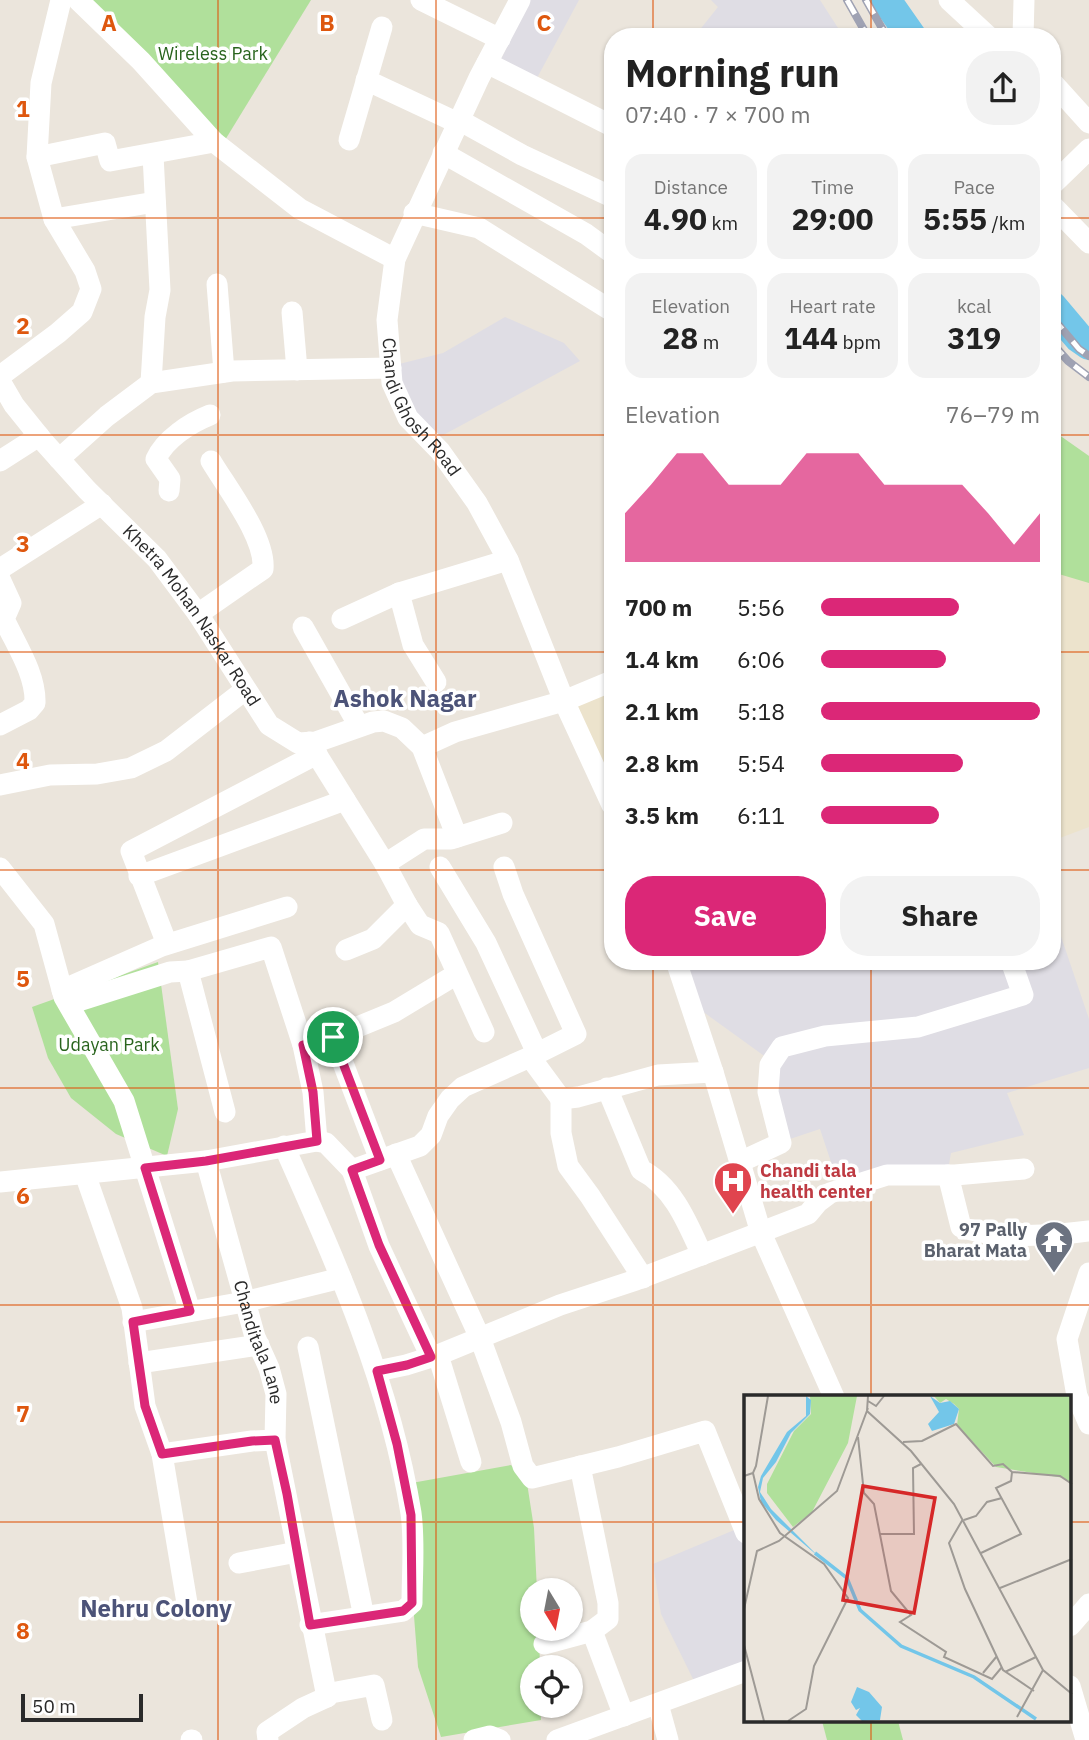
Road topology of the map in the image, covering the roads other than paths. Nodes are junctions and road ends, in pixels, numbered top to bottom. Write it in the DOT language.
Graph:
graph roads {
  1 [pos="61,0"];
  2 [pos="78,0"];
  3 [pos="421,0"];
  4 [pos="520,0"];
  5 [pos="950,0"];
  6 [pos="1024,0"];
  7 [pos="382,27"];
  8 [pos="980,28"];
  9 [pos="1023,28"];
  10 [pos="500,39"];
  11 [pos="487,63"];
  12 [pos="366,80"];
  13 [pos="1061,92"];
  14 [pos="458,122"];
  15 [pos="604,122"];
  16 [pos="1089,123"];
  17 [pos="349,140"];
  18 [pos="214,142"];
  19 [pos="1089,149"];
  20 [pos="443,153"];
  21 [pos="153,155"];
  22 [pos="37,157"];
  23 [pos="1061,177"];
  24 [pos="604,193"];
  25 [pos="155,202"];
  26 [pos="414,213"];
  27 [pos="1061,214"];
  28 [pos="54,219"];
  29 [pos="1089,243"];
  30 [pos="604,247"];
  31 [pos="395,259"];
  32 [pos="217,284"];
  33 [pos="604,306"];
  34 [pos="292,312"];
  35 [pos="391,368"];
  36 [pos="297,370"];
  37 [pos="224,372"];
  38 [pos="0,379"];
  39 [pos="151,383"];
  40 [pos="210,415"];
  41 [pos="39,436"];
  42 [pos="59,458"];
  43 [pos="0,461"];
  44 [pos="211,461"];
  45 [pos="169,491"];
  46 [pos="102,504"];
  47 [pos="508,560"];
  48 [pos="0,569"];
  49 [pos="0,579"];
  50 [pos="399,593"];
  51 [pos="198,614"];
  52 [pos="342,619"];
  53 [pos="303,627"];
  54 [pos="436,682"];
  55 [pos="604,684"];
  56 [pos="245,690"];
  57 [pos="564,701"];
  58 [pos="0,725"];
  59 [pos="359,726"];
  60 [pos="422,747"];
  61 [pos="313,748"];
  62 [pos="0,785"];
  63 [pos="604,788"];
  64 [pos="345,800"];
  65 [pos="502,822"];
  66 [pos="457,837"];
  67 [pos="385,864"];
  68 [pos="440,867"];
  69 [pos="504,867"];
  70 [pos="0,868"];
  71 [pos="139,876"];
  72 [pos="407,905"];
  73 [pos="287,907"];
  74 [pos="167,944"];
  75 [pos="346,950"];
  76 [pos="679,970"];
  77 [pos="1014,970"];
  78 [pos="188,971"];
  79 [pos="457,974"];
  80 [pos="66,997"];
  81 [pos="484,1032"];
  82 [pos="333,1037"];
  83 [pos="303,1045"];
  84 [pos="534,1055"];
  85 [pos="713,1072"];
  86 [pos="607,1088"];
  87 [pos="561,1100"];
  88 [pos="225,1112"];
  89 [pos="317,1141"];
  90 [pos="284,1146"];
  91 [pos="388,1157"];
  92 [pos="206,1161"];
  93 [pos="740,1162"];
  94 [pos="145,1168"];
  95 [pos="1024,1169"];
  96 [pos="352,1170"];
  97 [pos="85,1174"];
  98 [pos="948,1175"];
  99 [pos="0,1182"];
  100 [pos="1089,1231"];
  101 [pos="761,1233"];
  102 [pos="702,1255"];
  103 [pos="1089,1273"];
  104 [pos="341,1278"];
  105 [pos="643,1278"];
  106 [pos="244,1302"];
  107 [pos="190,1311"];
  108 [pos="133,1322"];
  109 [pos="1089,1335"];
  110 [pos="480,1338"];
  111 [pos="1067,1339"];
  112 [pos="258,1345"];
  113 [pos="308,1347"];
  114 [pos="434,1356"];
  115 [pos="139,1363"];
  116 [pos="377,1371"];
  117 [pos="833,1395"];
  118 [pos="1089,1424"];
  119 [pos="275,1440"];
  120 [pos="162,1454"];
  121 [pos="471,1462"];
  122 [pos="580,1466"];
  123 [pos="744,1527"];
  124 [pos="297,1552"];
  125 [pos="239,1563"];
  126 [pos="187,1604"];
  127 [pos="1089,1604"];
  128 [pos="364,1617"];
  129 [pos="1072,1624"];
  130 [pos="310,1625"];
  131 [pos="592,1631"];
  132 [pos="544,1644"];
  133 [pos="744,1672"];
  134 [pos="1072,1692"];
  135 [pos="327,1697"];
  136 [pos="658,1704"];
  137 [pos="624,1716"];
  138 [pos="382,1720"];
  139 [pos="1085,1729"];
  140 [pos="268,1740"];
  141 [pos="474,1740"];
  142 [pos="500,1740"];
  143 [pos="557,1740"];
  144 [pos="668,1740"];
  1 -- 22 [label="street"];
  2 -- 18 [label="street"];
  3 -- 10 [label="street"];
  4 -- 10 [label="street, Chandi Ghosh Road"];
  5 -- 8 [label="street"];
  6 -- 9 [label="street"];
  7 -- 12 [label="street"];
  10 -- 11 [label="street, Chandi Ghosh Road"];
  11 -- 14 [label="street, Chandi Ghosh Road"];
  11 -- 15 [label="street"];
  12 -- 14 [label="street"];
  12 -- 17 [label="street"];
  13 -- 16 [label="street"];
  14 -- 20 [label="street, Chandi Ghosh Road"];
  14 -- 24 [label="street"];
  18 -- 21 [label="street"];
  18 -- 31 [label="street"];
  19 -- 23 [label="street"];
  20 -- 26 [label="street, Chandi Ghosh Road"];
  20 -- 30 [label="street"];
  21 -- 22 [label="street"];
  21 -- 25 [label="street"];
  22 -- 28 [label="street"];
  25 -- 28 [label="street"];
  25 -- 39 [label="street"];
  26 -- 31 [label="street, Chandi Ghosh Road"];
  26 -- 33 [label="street"];
  27 -- 29 [label="street"];
  28 -- 38 [label="street"];
  31 -- 35 [label="street, Chandi Ghosh Road"];
  32 -- 37 [label="street"];
  34 -- 36 [label="street"];
  35 -- 36 [label="street"];
  35 -- 47 [label="street, Chandi Ghosh Road"];
  36 -- 37 [label="street"];
  37 -- 39 [label="street"];
  38 -- 41 [label="street, Khetra Mohan Naskar Road"];
  39 -- 42 [label="street"];
  40 -- 45 [label="street"];
  41 -- 42 [label="street, Khetra Mohan Naskar Road"];
  41 -- 43 [label="street"];
  42 -- 46 [label="street, Khetra Mohan Naskar Road"];
  44 -- 51 [label="street"];
  46 -- 48 [label="street"];
  46 -- 51 [label="street, Khetra Mohan Naskar Road"];
  47 -- 50 [label="street"];
  47 -- 57 [label="street, Chandi Ghosh Road"];
  49 -- 58 [label="street"];
  50 -- 52 [label="street"];
  50 -- 54 [label="street"];
  51 -- 56 [label="street, Khetra Mohan Naskar Road"];
  53 -- 59 [label="street"];
  55 -- 57 [label="street"];
  56 -- 61 [label="street, Khetra Mohan Naskar Road"];
  56 -- 62 [label="street"];
  57 -- 60 [label="street"];
  57 -- 63 [label="street, Chandi Ghosh Road"];
  59 -- 60 [label="street"];
  59 -- 61 [label="street"];
  60 -- 66 [label="street"];
  61 -- 64 [label="street"];
  61 -- 71 [label="street"];
  64 -- 67 [label="street"];
  64 -- 71 [label="street"];
  65 -- 66 [label="street"];
  66 -- 67 [label="street"];
  67 -- 72 [label="street"];
  68 -- 84 [label="street"];
  69 -- 84 [label="street"];
  70 -- 80 [label="street"];
  71 -- 74 [label="street"];
  72 -- 75 [label="street"];
  72 -- 79 [label="street"];
  73 -- 74 [label="street"];
  74 -- 80 [label="street"];
  76 -- 85 [label="street"];
  77 -- 93 [label="street"];
  78 -- 80 [label="street"];
  78 -- 83 [label="street"];
  78 -- 88 [label="street"];
  79 -- 81 [label="street"];
  79 -- 82 [label="street"];
  80 -- 94 [label="street"];
  82 -- 83 [label="street"];
  82 -- 91 [label="street"];
  83 -- 89 [label="street"];
  84 -- 87 [label="street"];
  84 -- 91 [label="street"];
  85 -- 86 [label="street"];
  85 -- 93 [label="street"];
  86 -- 87 [label="street"];
  86 -- 102 [label="street"];
  87 -- 105 [label="street"];
  89 -- 90 [label="street"];
  89 -- 96 [label="street"];
  90 -- 92 [label="street"];
  90 -- 104 [label="street"];
  91 -- 96 [label="street"];
  91 -- 110 [label="street"];
  92 -- 94 [label="street"];
  92 -- 106 [label="street, Chanditala Lane"];
  93 -- 101 [label="street"];
  94 -- 97 [label="street"];
  94 -- 107 [label="street"];
  95 -- 98 [label="street"];
  96 -- 114 [label="street"];
  97 -- 99 [label="street"];
  97 -- 108 [label="street"];
  98 -- 100 [label="street"];
  98 -- 101 [label="street"];
  101 -- 102 [label="street"];
  101 -- 117 [label="street"];
  102 -- 105 [label="street"];
  103 -- 111 [label="street"];
  104 -- 106 [label="street"];
  104 -- 116 [label="street"];
  105 -- 110 [label="street"];
  106 -- 107 [label="street"];
  106 -- 112 [label="street, Chanditala Lane"];
  107 -- 108 [label="street"];
  108 -- 115 [label="street"];
  109 -- 111 [label="street"];
  110 -- 114 [label="street"];
  110 -- 122 [label="street"];
  111 -- 118 [label="street"];
  112 -- 115 [label="street"];
  112 -- 119 [label="street, Chanditala Lane"];
  113 -- 128 [label="street"];
  114 -- 116 [label="street"];
  114 -- 121 [label="street"];
  115 -- 120 [label="street"];
  116 -- 128 [label="street"];
  119 -- 120 [label="street"];
  119 -- 124 [label="street, Chanditala Lane"];
  120 -- 126 [label="street"];
  122 -- 123 [label="street"];
  122 -- 131 [label="street"];
  124 -- 125 [label="street"];
  124 -- 130 [label="street, Chanditala Lane"];
  127 -- 129 [label="street"];
  128 -- 130 [label="street"];
  130 -- 135 [label="street, Chanditala Lane"];
  131 -- 132 [label="street"];
  131 -- 137 [label="street"];
  133 -- 136 [label="street"];
  134 -- 139 [label="street"];
  135 -- 138 [label="street"];
  135 -- 140 [label="street"];
  136 -- 137 [label="street"];
  136 -- 144 [label="street"];
  137 -- 143 [label="street"];
  141 -- 142 [label="street"];
}
